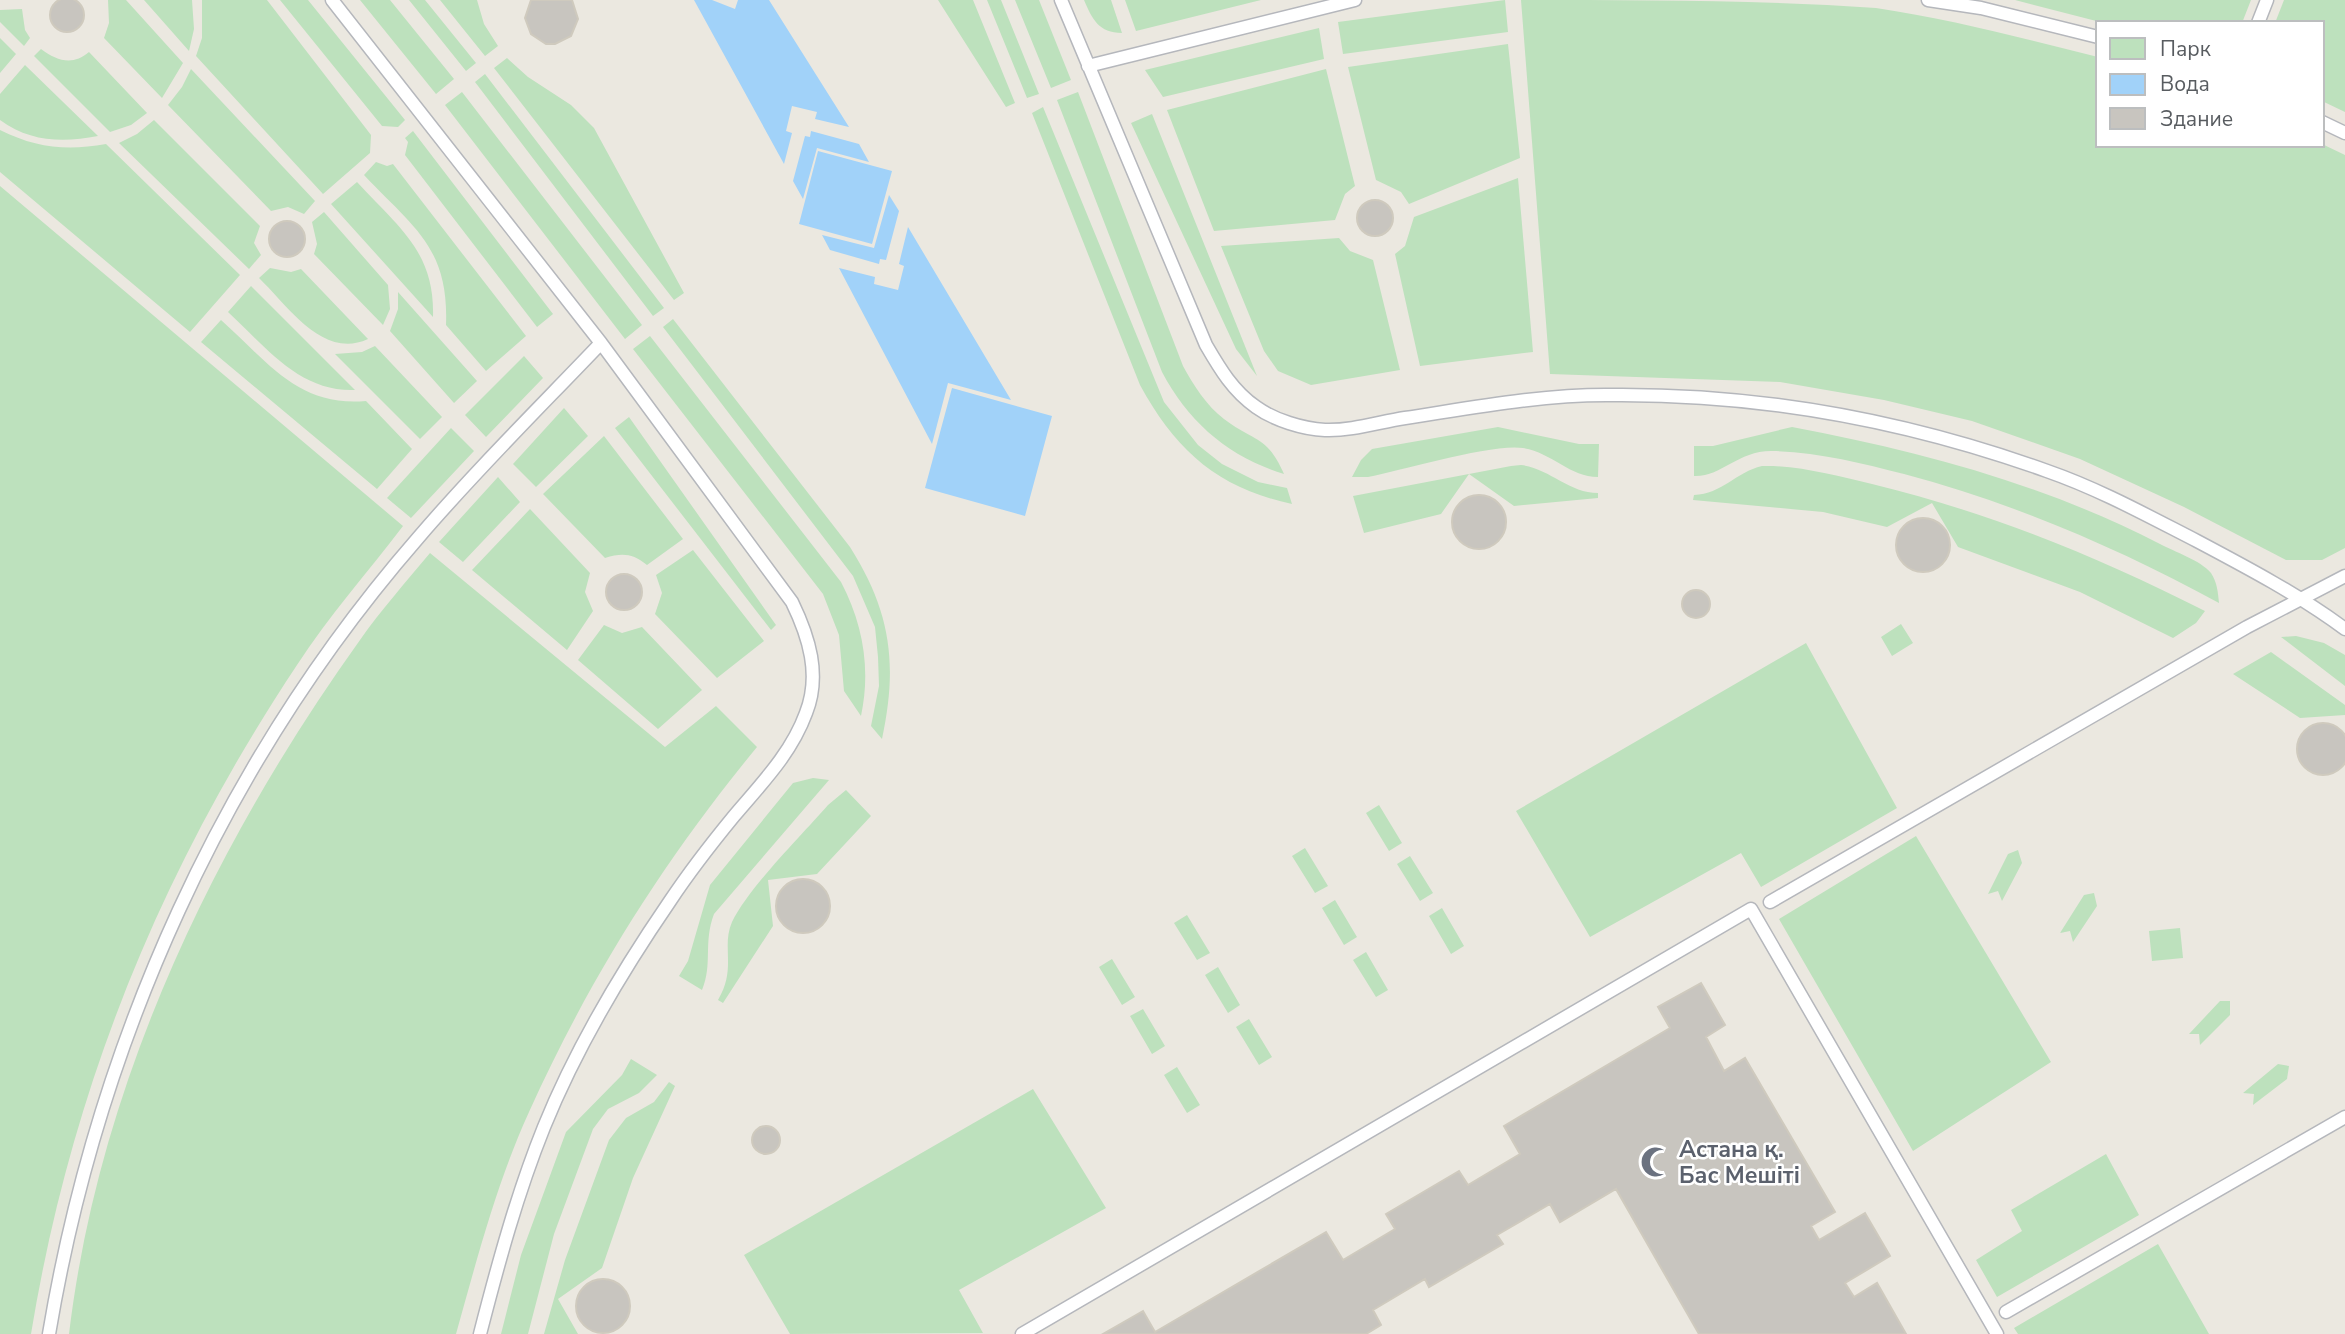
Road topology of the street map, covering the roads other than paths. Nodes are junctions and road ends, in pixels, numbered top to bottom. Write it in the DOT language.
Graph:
graph roads {
  1 [pos="332,0"];
  2 [pos="1061,0"];
  3 [pos="1355,0"];
  4 [pos="1928,0"];
  5 [pos="2267,0"];
  6 [pos="2259,21"];
  7 [pos="2096,37"];
  8 [pos="1088,66"];
  9 [pos="2324,123"];
  10 [pos="2345,133"];
  11 [pos="601,343"];
  12 [pos="2345,576"];
  13 [pos="2302,600"];
  14 [pos="2345,629"];
  15 [pos="1770,902"];
  16 [pos="2345,1117"];
  17 [pos="2006,1312"];
  18 [pos="49,1334"];
  19 [pos="480,1334"];
  20 [pos="1022,1334"];
  21 [pos="1997,1334"];
  1 -- 11 [label="lane"];
  2 -- 8 [label="lane"];
  3 -- 8 [label="lane"];
  4 -- 7 [label="lane"];
  5 -- 6 [label="lane"];
  8 -- 13 [label="lane"];
  9 -- 10 [label="lane"];
  11 -- 18 [label="lane"];
  11 -- 19 [label="lane"];
  12 -- 13 [label="lane"];
  13 -- 14 [label="lane"];
  13 -- 15 [label="lane"];
  16 -- 17 [label="lane"];
  20 -- 21 [label="lane"];
}
